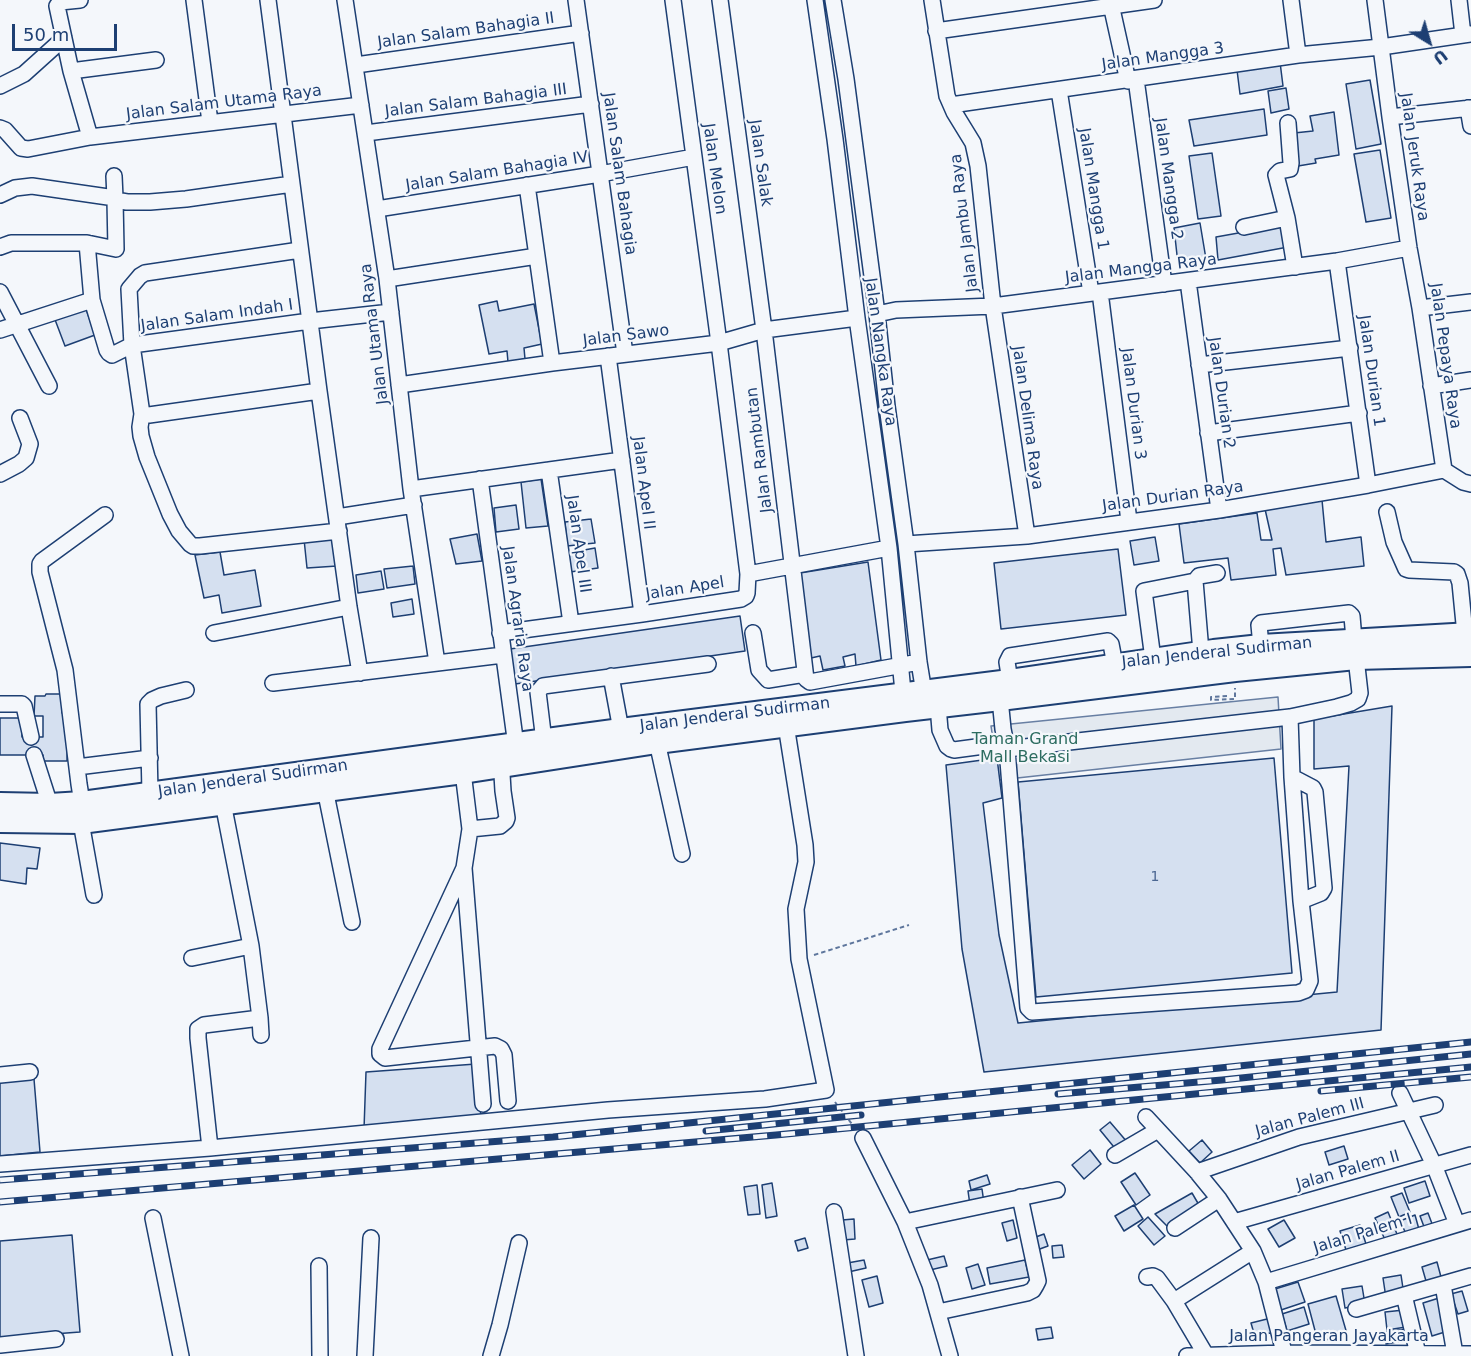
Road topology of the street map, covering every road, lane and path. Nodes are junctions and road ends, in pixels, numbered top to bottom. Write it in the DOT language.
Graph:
graph roads {
  1 [pos="80,0"];
  2 [pos="194,0"];
  3 [pos="268,0"];
  4 [pos="345,0"];
  5 [pos="576,0"];
  6 [pos="673,0"];
  7 [pos="720,0"];
  8 [pos="815,0"];
  9 [pos="833,0"];
  10 [pos="932,0"];
  11 [pos="1154,0"];
  12 [pos="1291,0"];
  13 [pos="1375,0"];
  14 [pos="1459,0"];
  15 [pos="1111,3"];
  16 [pos="936,31"];
  17 [pos="581,33"];
  18 [pos="1467,34"];
  19 [pos="64,38"];
  20 [pos="1381,47"];
  21 [pos="1298,55"];
  22 [pos="156,60"];
  23 [pos="356,65"];
  24 [pos="71,71"];
  25 [pos="846,79"];
  26 [pos="1132,80"];
  27 [pos="826,81"];
  28 [pos="0,86"];
  29 [pos="1059,90"];
  30 [pos="591,104"];
  31 [pos="361,105"];
  32 [pos="951,105"];
  33 [pos="1470,108"];
  34 [pos="283,114"];
  35 [pos="1390,117"];
  36 [pos="210,122"];
  37 [pos="1288,123"];
  38 [pos="1471,126"];
  39 [pos="0,128"];
  40 [pos="366,133"];
  41 [pos="90,137"];
  42 [pos="853,138"];
  43 [pos="835,139"];
  44 [pos="694,157"];
  45 [pos="600,174"];
  46 [pos="114,176"];
  47 [pos="292,184"];
  48 [pos="527,185"];
  49 [pos="0,195"];
  50 [pos="115,199"];
  51 [pos="377,209"];
  52 [pos="1287,218"];
  53 [pos="1244,227"];
  54 [pos="87,243"];
  55 [pos="0,247"];
  56 [pos="1409,248"];
  57 [pos="300,250"];
  58 [pos="537,256"];
  59 [pos="1337,261"];
  60 [pos="1294,267"];
  61 [pos="387,279"];
  62 [pos="1188,280"];
  63 [pos="1164,284"];
  64 [pos="0,292"];
  65 [pos="1096,293"];
  66 [pos="92,300"];
  67 [pos="1471,302"];
  68 [pos="993,306"];
  69 [pos="1420,309"];
  70 [pos="390,312"];
  71 [pos="877,315"];
  72 [pos="857,318"];
  73 [pos="310,321"];
  74 [pos="17,325"];
  75 [pos="0,330"];
  76 [pos="764,330"];
  77 [pos="719,343"];
  78 [pos="132,345"];
  79 [pos="1350,348"];
  80 [pos="625,354"];
  81 [pos="608,356"];
  82 [pos="552,363"];
  83 [pos="1199,365"];
  84 [pos="1471,380"];
  85 [pos="399,385"];
  86 [pos="49,386"];
  87 [pos="1431,386"];
  88 [pos="319,391"];
  89 [pos="887,406"];
  90 [pos="869,408"];
  91 [pos="1359,413"];
  92 [pos="142,414"];
  93 [pos="20,418"];
  94 [pos="1209,433"];
  95 [pos="894,458"];
  96 [pos="622,460"];
  97 [pos="876,461"];
  98 [pos="549,470"];
  99 [pos="1443,470"];
  100 [pos="0,474"];
  101 [pos="480,479"];
  102 [pos="1471,484"];
  103 [pos="1368,485"];
  104 [pos="411,489"];
  105 [pos="414,505"];
  106 [pos="1219,510"];
  107 [pos="1388,512"];
  108 [pos="105,515"];
  109 [pos="1130,521"];
  110 [pos="338,524"];
  111 [pos="1026,536"];
  112 [pos="906,544"];
  113 [pos="889,548"];
  114 [pos="792,565"];
  115 [pos="1217,573"];
  116 [pos="748,574"];
  117 [pos="1195,581"];
  118 [pos="349,607"];
  119 [pos="642,614"];
  120 [pos="571,623"];
  121 [pos="214,633"];
  122 [pos="500,633"];
  123 [pos="753,633"];
  124 [pos="1469,641"];
  125 [pos="1355,649"];
  126 [pos="1201,652"];
  127 [pos="503,655"];
  128 [pos="1153,659"];
  129 [pos="919,662"];
  130 [pos="437,663"];
  131 [pos="708,664"];
  132 [pos="901,664"];
  133 [pos="360,673"];
  134 [pos="611,676"];
  135 [pos="808,678"];
  136 [pos="273,683"];
  137 [pos="186,690"];
  138 [pos="1005,690"];
  139 [pos="1227,696"];
  140 [pos="1235,699"];
  141 [pos="920,702"];
  142 [pos="0,704"];
  143 [pos="814,705"];
  144 [pos="1290,717"];
  145 [pos="786,725"];
  146 [pos="621,730"];
  147 [pos="31,737"];
  148 [pos="544,741"];
  149 [pos="657,742"];
  150 [pos="1007,749"];
  151 [pos="34,755"];
  152 [pos="509,755"];
  153 [pos="150,758"];
  154 [pos="77,767"];
  155 [pos="463,772"];
  156 [pos="1292,777"];
  157 [pos="325,789"];
  158 [pos="150,793"];
  159 [pos="223,803"];
  160 [pos="0,804"];
  161 [pos="50,805"];
  162 [pos="82,813"];
  163 [pos="0,821"];
  164 [pos="470,829"];
  165 [pos="682,854"];
  166 [pos="464,868"];
  167 [pos="94,895"];
  168 [pos="1301,901"];
  169 [pos="352,922"];
  170 [pos="909,926"];
  171 [pos="251,946"];
  172 [pos="192,958"];
  173 [pos="800,959"];
  174 [pos="260,1018"];
  175 [pos="261,1035"];
  176 [pos="478,1047"];
  177 [pos="30,1072"];
  178 [pos="0,1075"];
  179 [pos="826,1090"];
  180 [pos="1400,1093"];
  181 [pos="508,1101"];
  182 [pos="483,1104"];
  183 [pos="1436,1105"];
  184 [pos="1409,1111"];
  185 [pos="1146,1117"];
  186 [pos="1158,1130"];
  187 [pos="862,1138"];
  188 [pos="210,1148"];
  189 [pos="1115,1155"];
  190 [pos="1471,1155"];
  191 [pos="0,1164"];
  192 [pos="1434,1166"];
  193 [pos="1197,1172"];
  194 [pos="1057,1190"];
  195 [pos="1020,1197"];
  196 [pos="1219,1199"];
  197 [pos="834,1212"];
  198 [pos="153,1218"];
  199 [pos="905,1222"];
  200 [pos="1234,1222"];
  201 [pos="1464,1222"];
  202 [pos="1175,1228"];
  203 [pos="371,1238"];
  204 [pos="519,1243"];
  205 [pos="1252,1251"];
  206 [pos="319,1266"];
  207 [pos="1471,1276"];
  208 [pos="1147,1277"];
  209 [pos="1266,1282"];
  210 [pos="1443,1285"];
  211 [pos="1404,1294"];
  212 [pos="1174,1301"];
  213 [pos="1356,1309"];
  214 [pos="938,1312"];
  215 [pos="56,1339"];
  216 [pos="0,1344"];
  217 [pos="1418,1354"];
  218 [pos="1463,1354"];
  219 [pos="1206,1355"];
  220 [pos="1285,1355"];
  221 [pos="181,1356"];
  222 [pos="320,1356"];
  223 [pos="364,1356"];
  224 [pos="490,1356"];
  225 [pos="856,1356"];
  226 [pos="950,1356"];
  227 [pos="1187,1356"];
  1 -- 19 [label="street"];
  2 -- 36 [label="street"];
  3 -- 34 [label="street"];
  4 -- 23 [label="street, Jalan Utama Raya"];
  5 -- 17 [label="street, Jalan Salam Bahagia"];
  6 -- 44 [label="street, Jalan Melon"];
  7 -- 76 [label="street, Jalan Salak"];
  8 -- 27 [label="street, Jalan Nangka Raya"];
  9 -- 25 [label="street, Jalan Nangka Raya"];
  10 -- 16 [label="street, Jalan Jambu Raya"];
  11 -- 15 [label="street"];
  12 -- 21 [label="street"];
  13 -- 20 [label="street, Jalan Jeruk Raya"];
  14 -- 18 [label="street"];
  15 -- 16 [label="street"];
  15 -- 26 [label="street, Jalan Mangga 2"];
  16 -- 32 [label="street, Jalan Jambu Raya"];
  17 -- 23 [label="street, Jalan Salam Bahagia II"];
  17 -- 30 [label="street, Jalan Salam Bahagia"];
  18 -- 20 [label="street, Jalan Mangga 3"];
  19 -- 24 [label="street"];
  19 -- 28 [label="street"];
  20 -- 21 [label="street, Jalan Mangga 3"];
  20 -- 35 [label="street, Jalan Jeruk Raya"];
  21 -- 26 [label="street, Jalan Mangga 3"];
  22 -- 24 [label="street"];
  23 -- 31 [label="street, Jalan Utama Raya"];
  24 -- 41 [label="street"];
  25 -- 27 [label="street"];
  25 -- 42 [label="street, Jalan Nangka Raya"];
  26 -- 29 [label="street, Jalan Mangga 3"];
  26 -- 63 [label="street, Jalan Mangga 2"];
  27 -- 43 [label="street, Jalan Nangka Raya"];
  29 -- 32 [label="street, Jalan Mangga 3"];
  29 -- 65 [label="street, Jalan Mangga 1"];
  30 -- 40 [label="street, Jalan Salam Bahagia III"];
  30 -- 45 [label="street, Jalan Salam Bahagia"];
  31 -- 34 [label="street, Jalan Salam Utama Raya"];
  31 -- 40 [label="street, Jalan Utama Raya"];
  32 -- 68 [label="street, Jalan Jambu Raya"];
  33 -- 35 [label="street"];
  33 -- 38 [label="street"];
  34 -- 36 [label="street, Jalan Salam Utama Raya"];
  34 -- 47 [label="street"];
  35 -- 56 [label="street, Jalan Jeruk Raya"];
  36 -- 41 [label="street, Jalan Salam Utama Raya"];
  37 -- 52 [label="street"];
  39 -- 41 [label="street, Jalan Salam Utama Raya"];
  40 -- 51 [label="street, Jalan Utama Raya"];
  42 -- 43 [label="street"];
  42 -- 71 [label="street, Jalan Nangka Raya"];
  43 -- 72 [label="street, Jalan Nangka Raya"];
  44 -- 45 [label="street, Jalan Salam Bahagia IV"];
  44 -- 77 [label="street, Jalan Melon"];
  45 -- 48 [label="street, Jalan Salam Bahagia IV"];
  45 -- 80 [label="street, Jalan Salam Bahagia"];
  46 -- 50 [label="street"];
  47 -- 50 [label="street"];
  47 -- 57 [label="street"];
  48 -- 51 [label="street, Jalan Salam Bahagia IV"];
  48 -- 58 [label="street"];
  49 -- 50 [label="street"];
  50 -- 54 [label="street"];
  51 -- 61 [label="street, Jalan Utama Raya"];
  52 -- 53 [label="street"];
  52 -- 60 [label="street"];
  54 -- 55 [label="street"];
  54 -- 66 [label="street, Jalan Salam Indah I"];
  56 -- 59 [label="street, Jalan Mangga Raya"];
  56 -- 69 [label="street, Jalan Pepaya Raya"];
  57 -- 73 [label="street"];
  57 -- 78 [label="street"];
  58 -- 61 [label="street"];
  58 -- 82 [label="street"];
  59 -- 60 [label="street, Jalan Mangga Raya"];
  59 -- 79 [label="street, Jalan Durian 1"];
  60 -- 62 [label="street, Jalan Mangga Raya"];
  61 -- 70 [label="street, Jalan Utama Raya"];
  62 -- 63 [label="street, Jalan Mangga Raya"];
  62 -- 83 [label="street, Jalan Durian 2"];
  63 -- 65 [label="street, Jalan Mangga Raya"];
  64 -- 74 [label="street"];
  65 -- 68 [label="street, Jalan Mangga Raya"];
  65 -- 109 [label="street, Jalan Durian 3"];
  66 -- 74 [label="street"];
  66 -- 78 [label="street, Jalan Salam Indah I"];
  67 -- 69 [label="street"];
  68 -- 71 [label="street, Jalan Mangga Raya"];
  68 -- 111 [label="street, Jalan Delima Raya"];
  69 -- 87 [label="street, Jalan Pepaya Raya"];
  70 -- 73 [label="street, Jalan Salam Indah I"];
  70 -- 85 [label="street, Jalan Utama Raya"];
  71 -- 89 [label="street, Jalan Nangka Raya"];
  72 -- 76 [label="street, Jalan Sawo"];
  72 -- 90 [label="street, Jalan Nangka Raya"];
  73 -- 78 [label="street, Jalan Salam Indah I"];
  73 -- 88 [label="street"];
  74 -- 75 [label="street"];
  74 -- 86 [label="street"];
  76 -- 77 [label="street, Jalan Sawo"];
  76 -- 114 [label="street, Jalan Rambutan"];
  77 -- 80 [label="street, Jalan Sawo"];
  77 -- 116 [label="street, Jalan Melon"];
  78 -- 92 [label="street"];
  79 -- 83 [label="street"];
  79 -- 91 [label="street, Jalan Durian 1"];
  80 -- 81 [label="street, Jalan Sawo"];
  81 -- 82 [label="street, Jalan Sawo"];
  81 -- 96 [label="street, Jalan Apel II"];
  82 -- 85 [label="street, Jalan Sawo"];
  83 -- 94 [label="street, Jalan Durian 2"];
  84 -- 87 [label="street"];
  85 -- 104 [label="street, Jalan Utama Raya"];
  87 -- 99 [label="street, Jalan Pepaya Raya"];
  88 -- 92 [label="street"];
  88 -- 110 [label="street"];
  89 -- 90 [label="street"];
  89 -- 95 [label="street, Jalan Nangka Raya"];
  90 -- 97 [label="street, Jalan Nangka Raya"];
  91 -- 94 [label="street"];
  91 -- 103 [label="street, Jalan Durian 1"];
  92 -- 110 [label="street"];
  93 -- 100 [label="street"];
  94 -- 106 [label="street, Jalan Durian 2"];
  95 -- 97 [label="street"];
  95 -- 112 [label="street, Jalan Nangka Raya"];
  96 -- 98 [label="street"];
  96 -- 119 [label="street, Jalan Apel II"];
  97 -- 113 [label="street, Jalan Nangka Raya"];
  98 -- 101 [label="street"];
  98 -- 120 [label="street, Jalan Apel III"];
  99 -- 102 [label="street"];
  99 -- 103 [label="street, Jalan Durian Raya"];
  101 -- 104 [label="street"];
  101 -- 122 [label="street, Jalan Agraria Raya"];
  103 -- 106 [label="street, Jalan Durian Raya"];
  104 -- 105 [label="street, Jalan Utama Raya"];
  105 -- 110 [label="street"];
  105 -- 130 [label="street, Jalan Utama Raya"];
  106 -- 109 [label="street, Jalan Durian Raya"];
  107 -- 124 [label="street"];
  108 -- 154 [label="street"];
  109 -- 111 [label="street, Jalan Durian Raya"];
  110 -- 118 [label="street"];
  111 -- 112 [label="street, Jalan Durian Raya"];
  112 -- 129 [label="street, Jalan Nangka Raya"];
  113 -- 114 [label="street, Jalan Apel"];
  113 -- 132 [label="street, Jalan Nangka Raya"];
  114 -- 116 [label="street, Jalan Apel"];
  114 -- 135 [label="street, Jalan Rambutan"];
  115 -- 117 [label="street"];
  116 -- 119 [label="street, Jalan Apel"];
  117 -- 126 [label="street"];
  117 -- 128 [label="street"];
  118 -- 121 [label="street"];
  118 -- 133 [label="street"];
  119 -- 120 [label="street, Jalan Apel"];
  120 -- 122 [label="street, Jalan Apel"];
  122 -- 127 [label="street, Jalan Agraria Raya"];
  123 -- 135 [label="street"];
  124 -- 125 [label="highway, Jalan Jenderal Sudirman"];
  125 -- 126 [label="highway, Jalan Jenderal Sudirman"];
  125 -- 138 [label="highway, Jalan Jenderal Sudirman"];
  125 -- 144 [label="street"];
  126 -- 128 [label="highway, Jalan Jenderal Sudirman"];
  127 -- 130 [label="street"];
  127 -- 152 [label="street, Jalan Agraria Raya"];
  128 -- 138 [label="highway, Jalan Jenderal Sudirman"];
  129 -- 132 [label="street"];
  129 -- 141 [label="street, Jalan Nangka Raya"];
  130 -- 133 [label="street"];
  131 -- 134 [label="street"];
  132 -- 135 [label="street"];
  132 -- 141 [label="street, Jalan Nangka Raya"];
  133 -- 136 [label="street"];
  134 -- 146 [label="street"];
  134 -- 148 [label="street"];
  135 -- 143 [label="street, Jalan Rambutan"];
  137 -- 153 [label="street"];
  138 -- 141 [label="highway, Jalan Jenderal Sudirman"];
  138 -- 150 [label="street"];
  139 -- 140 [label="path"];
  141 -- 143 [label="highway, Jalan Jenderal Sudirman"];
  141 -- 145 [label="highway, Jalan Jenderal Sudirman"];
  141 -- 150 [label="street"];
  142 -- 147 [label="street"];
  143 -- 146 [label="highway, Jalan Jenderal Sudirman"];
  144 -- 150 [label="street"];
  144 -- 156 [label="street"];
  145 -- 149 [label="highway, Jalan Jenderal Sudirman"];
  145 -- 173 [label="street"];
  146 -- 148 [label="highway, Jalan Jenderal Sudirman"];
  148 -- 152 [label="highway, Jalan Jenderal Sudirman"];
  149 -- 152 [label="highway, Jalan Jenderal Sudirman"];
  149 -- 165 [label="street"];
  150 -- 168 [label="street"];
  151 -- 161 [label="street"];
  152 -- 155 [label="highway, Jalan Jenderal Sudirman"];
  152 -- 158 [label="highway, Jalan Jenderal Sudirman"];
  152 -- 164 [label="street, Jalan Agraria Raya"];
  153 -- 154 [label="street"];
  153 -- 158 [label="street"];
  154 -- 162 [label="street"];
  155 -- 157 [label="highway, Jalan Jenderal Sudirman"];
  155 -- 164 [label="street"];
  156 -- 168 [label="street"];
  156 -- 168 [label="street"];
  157 -- 159 [label="highway, Jalan Jenderal Sudirman"];
  157 -- 169 [label="street"];
  158 -- 162 [label="highway, Jalan Jenderal Sudirman"];
  159 -- 162 [label="highway, Jalan Jenderal Sudirman"];
  159 -- 171 [label="street"];
  160 -- 161 [label="highway, Jalan Jenderal Sudirman"];
  161 -- 162 [label="highway, Jalan Jenderal Sudirman"];
  162 -- 163 [label="highway, Jalan Jenderal Sudirman"];
  162 -- 167 [label="street"];
  164 -- 166 [label="street"];
  166 -- 176 [label="street"];
  166 -- 176 [label="street"];
  170 -- 173 [label="path"];
  171 -- 172 [label="street"];
  171 -- 174 [label="street"];
  173 -- 179 [label="street"];
  174 -- 175 [label="street"];
  174 -- 188 [label="street"];
  176 -- 181 [label="street"];
  176 -- 182 [label="street"];
  177 -- 178 [label="street"];
  179 -- 187 [label="path"];
  179 -- 188 [label="street"];
  180 -- 184 [label="street"];
  183 -- 184 [label="street, Jalan Palem III"];
  184 -- 192 [label="street"];
  184 -- 193 [label="street, Jalan Palem III"];
  185 -- 186 [label="street"];
  186 -- 189 [label="street"];
  186 -- 193 [label="street"];
  187 -- 199 [label="street"];
  188 -- 191 [label="street"];
  190 -- 192 [label="street, Jalan Palem II"];
  192 -- 200 [label="street, Jalan Palem II"];
  192 -- 201 [label="street"];
  193 -- 196 [label="street"];
  194 -- 195 [label="street"];
  195 -- 199 [label="street"];
  195 -- 214 [label="street"];
  196 -- 200 [label="street"];
  196 -- 202 [label="street"];
  197 -- 225 [label="street"];
  198 -- 221 [label="street"];
  199 -- 214 [label="street"];
  200 -- 205 [label="street"];
  201 -- 209 [label="street, Jalan Palem I"];
  203 -- 223 [label="street"];
  204 -- 224 [label="street"];
  205 -- 209 [label="street"];
  205 -- 212 [label="street"];
  206 -- 222 [label="street"];
  207 -- 210 [label="street"];
  208 -- 212 [label="street"];
  209 -- 220 [label="street"];
  210 -- 211 [label="street"];
  210 -- 218 [label="street"];
  211 -- 213 [label="street"];
  211 -- 217 [label="street"];
  212 -- 219 [label="street"];
  214 -- 226 [label="street"];
  215 -- 216 [label="street"];
  217 -- 218 [label="street, Jalan Pangeran Jayakarta"];
  217 -- 220 [label="street, Jalan Pangeran Jayakarta"];
  219 -- 220 [label="street, Jalan Pangeran Jayakarta"];
  219 -- 227 [label="street, Jalan Pangeran Jayakarta"];
}
